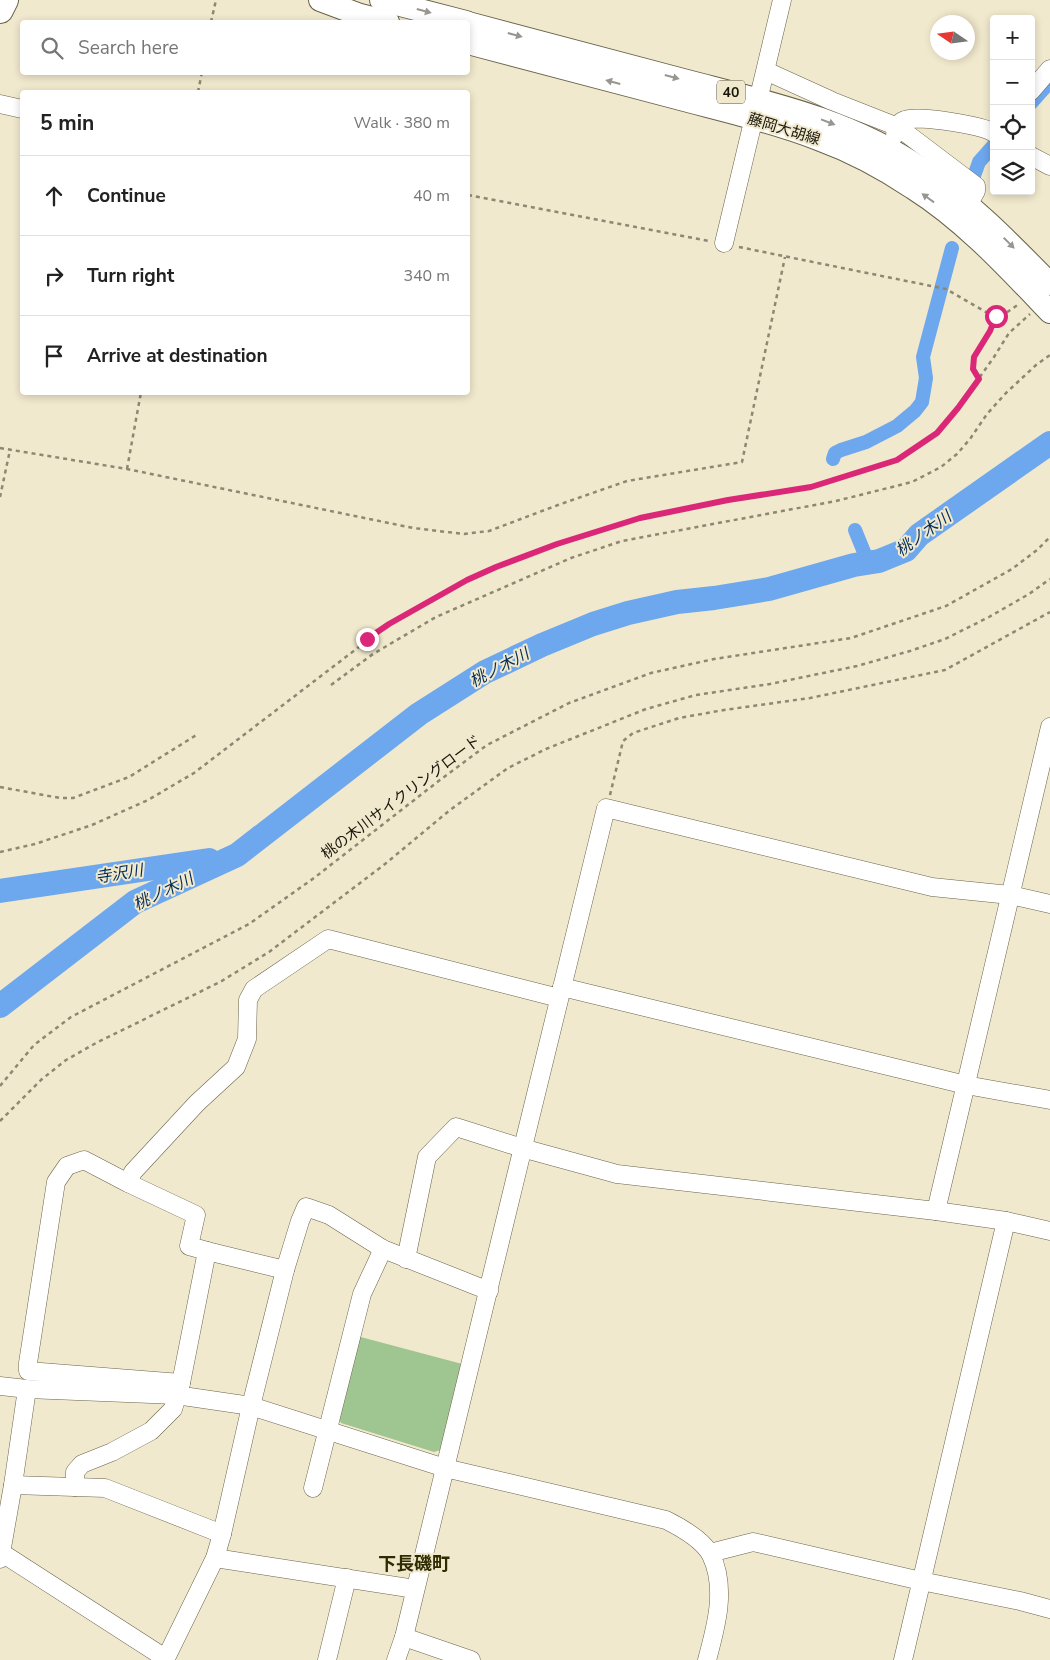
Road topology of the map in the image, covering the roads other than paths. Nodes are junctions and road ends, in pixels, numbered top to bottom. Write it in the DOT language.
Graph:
graph roads {
  1 [pos="5,0"];
  2 [pos="320,0"];
  3 [pos="381,0"];
  4 [pos="782,0"];
  5 [pos="0,10"];
  6 [pos="380,20"];
  7 [pos="456,20"];
  8 [pos="470,24"];
  9 [pos="470,44"];
  10 [pos="1050,69"];
  11 [pos="766,71"];
  12 [pos="1035,86"];
  13 [pos="0,104"];
  14 [pos="20,109"];
  15 [pos="756,109"];
  16 [pos="898,127"];
  17 [pos="990,131"];
  18 [pos="889,150"];
  19 [pos="1035,158"];
  20 [pos="1050,166"];
  21 [pos="968,205"];
  22 [pos="724,244"];
  23 [pos="1048,302"];
  24 [pos="1050,727"];
  25 [pos="1010,894"];
  26 [pos="1050,904"];
  27 [pos="560,992"];
  28 [pos="966,1085"];
  29 [pos="1050,1100"];
  30 [pos="522,1148"];
  31 [pos="128,1183"];
  32 [pos="936,1210"];
  33 [pos="1006,1221"];
  34 [pos="1050,1231"];
  35 [pos="384,1249"];
  36 [pos="207,1252"];
  37 [pos="406,1259"];
  38 [pos="285,1270"];
  39 [pos="489,1291"];
  40 [pos="0,1386"];
  41 [pos="27,1389"];
  42 [pos="178,1389"];
  43 [pos="250,1406"];
  44 [pos="328,1430"];
  45 [pos="445,1468"];
  46 [pos="13,1485"];
  47 [pos="75,1487"];
  48 [pos="314,1488"];
  49 [pos="222,1534"];
  50 [pos="710,1553"];
  51 [pos="1,1556"];
  52 [pos="215,1558"];
  53 [pos="347,1578"];
  54 [pos="921,1581"];
  55 [pos="416,1589"];
  56 [pos="1050,1609"];
  57 [pos="404,1637"];
  58 [pos="165,1659"];
  59 [pos="327,1660"];
  60 [pos="396,1660"];
  61 [pos="471,1660"];
  62 [pos="708,1660"];
  63 [pos="903,1660"];
  1 -- 5 [label="highway"];
  2 -- 6 [label="main road"];
  3 -- 7 [label="main road, 藤岡大胡線 / 40, one-way"];
  4 -- 11 [label="street"];
  8 -- 15 [label="main road, 藤岡大胡線 / 40, one-way"];
  15 -- 9 [label="main road, 藤岡大胡線 / 40, one-way"];
  10 -- 12 [label="street"];
  11 -- 15 [label="street"];
  11 -- 16 [label="street"];
  13 -- 14 [label="street"];
  15 -- 18 [label="main road, 藤岡大胡線 / 40, one-way"];
  15 -- 22 [label="street"];
  23 -- 15 [label="main road, 藤岡大胡線 / 40, one-way"];
  16 -- 17 [label="street"];
  16 -- 18 [label="street"];
  16 -- 21 [label="street"];
  18 -- 21 [label="main road, 藤岡大胡線 / 40"];
  19 -- 20 [label="street"];
  21 -- 23 [label="main road, 藤岡大胡線 / 40, one-way"];
  24 -- 25 [label="street"];
  25 -- 26 [label="street"];
  25 -- 27 [label="street"];
  25 -- 28 [label="street"];
  27 -- 28 [label="street"];
  27 -- 30 [label="street"];
  27 -- 31 [label="street"];
  28 -- 29 [label="street"];
  28 -- 32 [label="street"];
  30 -- 32 [label="street"];
  30 -- 37 [label="street"];
  30 -- 39 [label="street"];
  31 -- 36 [label="street"];
  31 -- 42 [label="street"];
  32 -- 33 [label="street"];
  33 -- 34 [label="street"];
  33 -- 54 [label="street"];
  35 -- 37 [label="street"];
  35 -- 38 [label="street"];
  35 -- 44 [label="street"];
  36 -- 38 [label="street"];
  36 -- 42 [label="street"];
  37 -- 39 [label="street"];
  38 -- 43 [label="street"];
  39 -- 45 [label="street"];
  40 -- 41 [label="street"];
  41 -- 42 [label="street"];
  41 -- 46 [label="street"];
  42 -- 43 [label="street"];
  42 -- 47 [label="street"];
  43 -- 44 [label="street"];
  43 -- 49 [label="street"];
  44 -- 45 [label="street"];
  44 -- 48 [label="street"];
  45 -- 50 [label="street"];
  45 -- 55 [label="street"];
  46 -- 47 [label="street"];
  46 -- 51 [label="street"];
  47 -- 49 [label="street"];
  49 -- 52 [label="street"];
  50 -- 54 [label="street"];
  50 -- 62 [label="street"];
  51 -- 58 [label="street"];
  52 -- 53 [label="street"];
  52 -- 58 [label="street"];
  53 -- 55 [label="street"];
  53 -- 59 [label="street"];
  54 -- 56 [label="street"];
  54 -- 63 [label="street"];
  55 -- 57 [label="street"];
  57 -- 60 [label="street"];
  57 -- 61 [label="street"];
}
